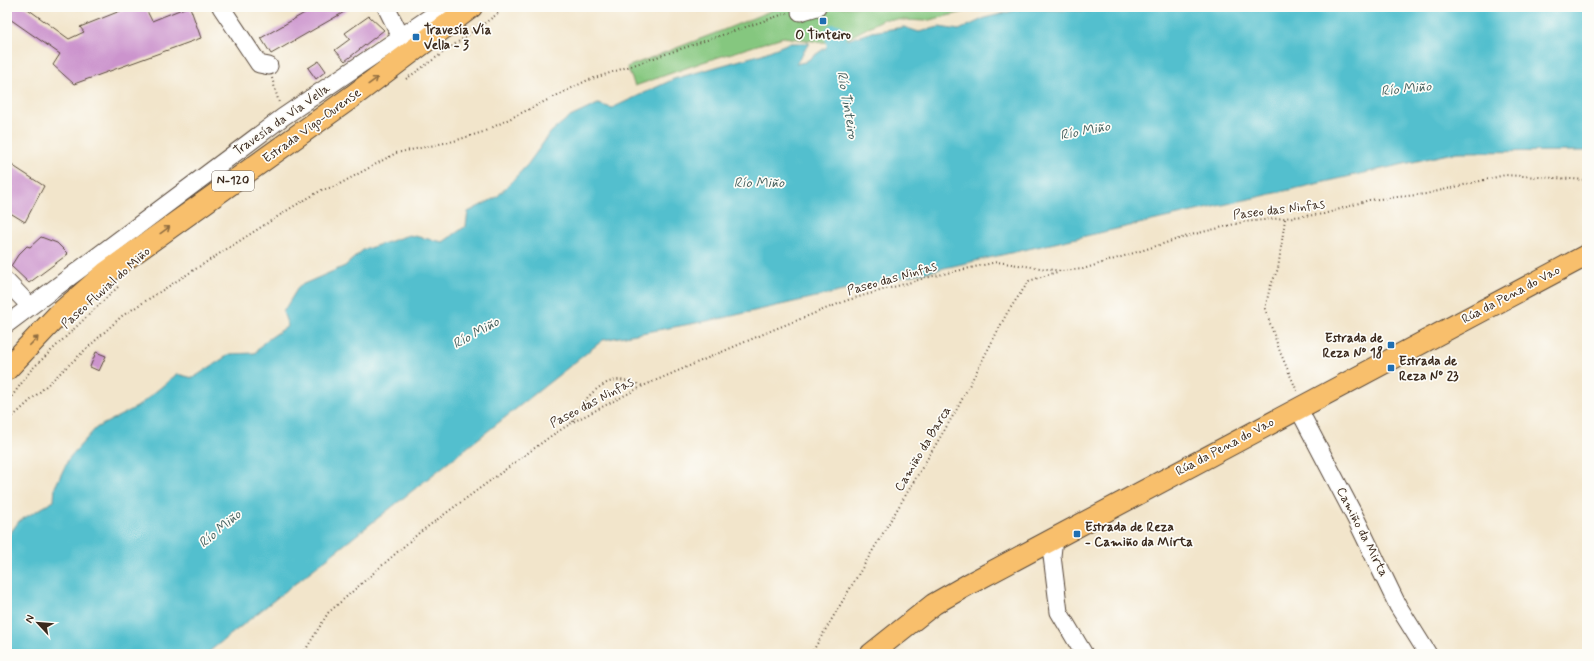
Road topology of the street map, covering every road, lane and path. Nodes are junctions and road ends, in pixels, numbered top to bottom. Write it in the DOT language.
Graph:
graph roads {
  1 [pos="221,7"];
  2 [pos="386,7"];
  3 [pos="445,7"];
  4 [pos="471,7"];
  5 [pos="504,7"];
  6 [pos="816,7"];
  7 [pos="800,12"];
  8 [pos="401,37"];
  9 [pos="269,66"];
  10 [pos="405,79"];
  11 [pos="283,117"];
  12 [pos="1587,180"];
  13 [pos="1285,219"];
  14 [pos="1587,255"];
  15 [pos="1061,271"];
  16 [pos="124,281"];
  17 [pos="7,282"];
  18 [pos="30,306"];
  19 [pos="7,324"];
  20 [pos="7,369"];
  21 [pos="643,386"];
  22 [pos="7,404"];
  23 [pos="1300,407"];
  24 [pos="7,422"];
  25 [pos="573,422"];
  26 [pos="1054,538"];
  27 [pos="303,654"];
  28 [pos="812,654"];
  29 [pos="872,654"];
  30 [pos="1084,654"];
  31 [pos="1428,654"];
  1 -- 9 [label="street"];
  2 -- 8 [label="street"];
  3 -- 8 [label="street, Travesía da Vía Vella"];
  20 -- 4 [label="highway, Estrada Vigo-Ourense / N-120, one-way"];
  5 -- 10 [label="path"];
  6 -- 7 [label="street"];
  7 -- 24 [label="path"];
  8 -- 11 [label="street, Travesía da Vía Vella"];
  9 -- 11 [label="path"];
  11 -- 18 [label="street, Travesía da Vía Vella"];
  12 -- 13 [label="path, Paseo das Ninfas"];
  13 -- 15 [label="path, Paseo das Ninfas"];
  13 -- 23 [label="path"];
  14 -- 23 [label="main road, Rúa da Pena do Vao"];
  15 -- 21 [label="path, Paseo das Ninfas"];
  15 -- 28 [label="path, Camiño da Barca"];
  16 -- 22 [label="path, Paseo Fluvial do Miño"];
  17 -- 18 [label="street"];
  18 -- 19 [label="street, Travesía da Vía Vella"];
  21 -- 25 [label="path, Paseo das Ninfas"];
  21 -- 25 [label="path"];
  23 -- 26 [label="main road, Rúa da Pena do Vao"];
  23 -- 31 [label="street, Camiño da Mirta"];
  25 -- 27 [label="path, Paseo das Ninfas"];
  26 -- 29 [label="main road, Rúa da Pena do Vao"];
  26 -- 30 [label="street"];
}
